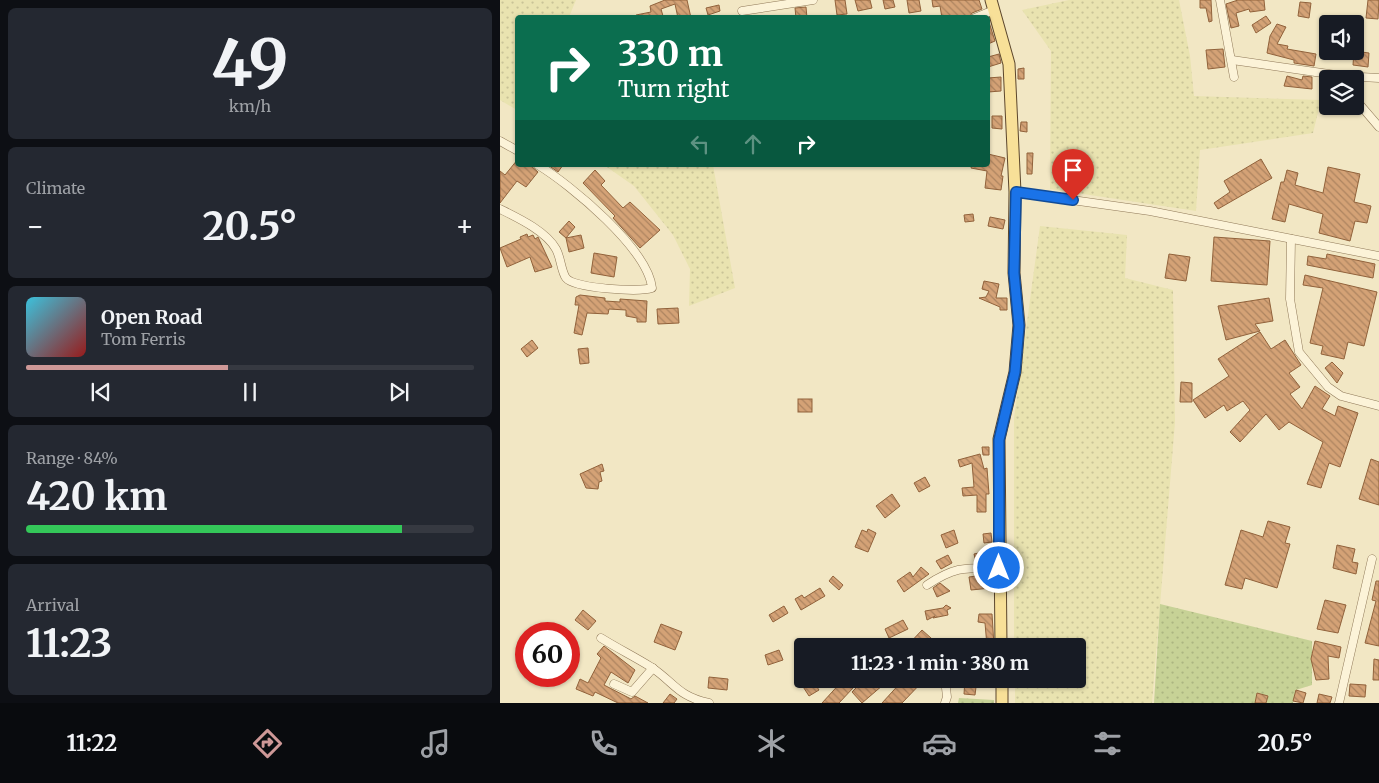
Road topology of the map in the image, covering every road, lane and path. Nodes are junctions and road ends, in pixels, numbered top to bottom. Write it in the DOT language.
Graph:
graph roads {
  1 [pos="812,0"];
  2 [pos="1220,0"];
  3 [pos="993,5"];
  4 [pos="742,11"];
  5 [pos="979,15"];
  6 [pos="1232,60"];
  7 [pos="1319,73"];
  8 [pos="1234,77"];
  9 [pos="1364,78"];
  10 [pos="1379,78"];
  11 [pos="1364,110"];
  12 [pos="1379,127"];
  13 [pos="500,140"];
  14 [pos="515,148"];
  15 [pos="541,167"];
  16 [pos="1016,192"];
  17 [pos="500,209"];
  18 [pos="1291,239"];
  19 [pos="1379,256"];
  20 [pos="1379,406"];
  21 [pos="1372,559"];
  22 [pos="999,568"];
  23 [pos="927,586"];
  24 [pos="601,638"];
  25 [pos="1001,638"];
  26 [pos="653,668"];
  27 [pos="614,684"];
  28 [pos="946,688"];
  29 [pos="1002,688"];
  30 [pos="709,703"];
  31 [pos="945,703"];
  32 [pos="1002,703"];
  33 [pos="1339,703"];
  1 -- 4 [label="street"];
  2 -- 6 [label="street"];
  3 -- 5 [label="street"];
  3 -- 16 [label="main road"];
  6 -- 7 [label="street"];
  6 -- 8 [label="street"];
  9 -- 10 [label="street"];
  11 -- 12 [label="street"];
  13 -- 14 [label="street"];
  15 -- 17 [label="street"];
  16 -- 18 [label="street"];
  16 -- 22 [label="main road"];
  18 -- 19 [label="street"];
  18 -- 20 [label="street"];
  21 -- 33 [label="street"];
  22 -- 23 [label="street"];
  22 -- 25 [label="main road"];
  24 -- 26 [label="street"];
  26 -- 27 [label="street"];
  26 -- 30 [label="street"];
  28 -- 31 [label="street"];
  29 -- 32 [label="main road"];
}
